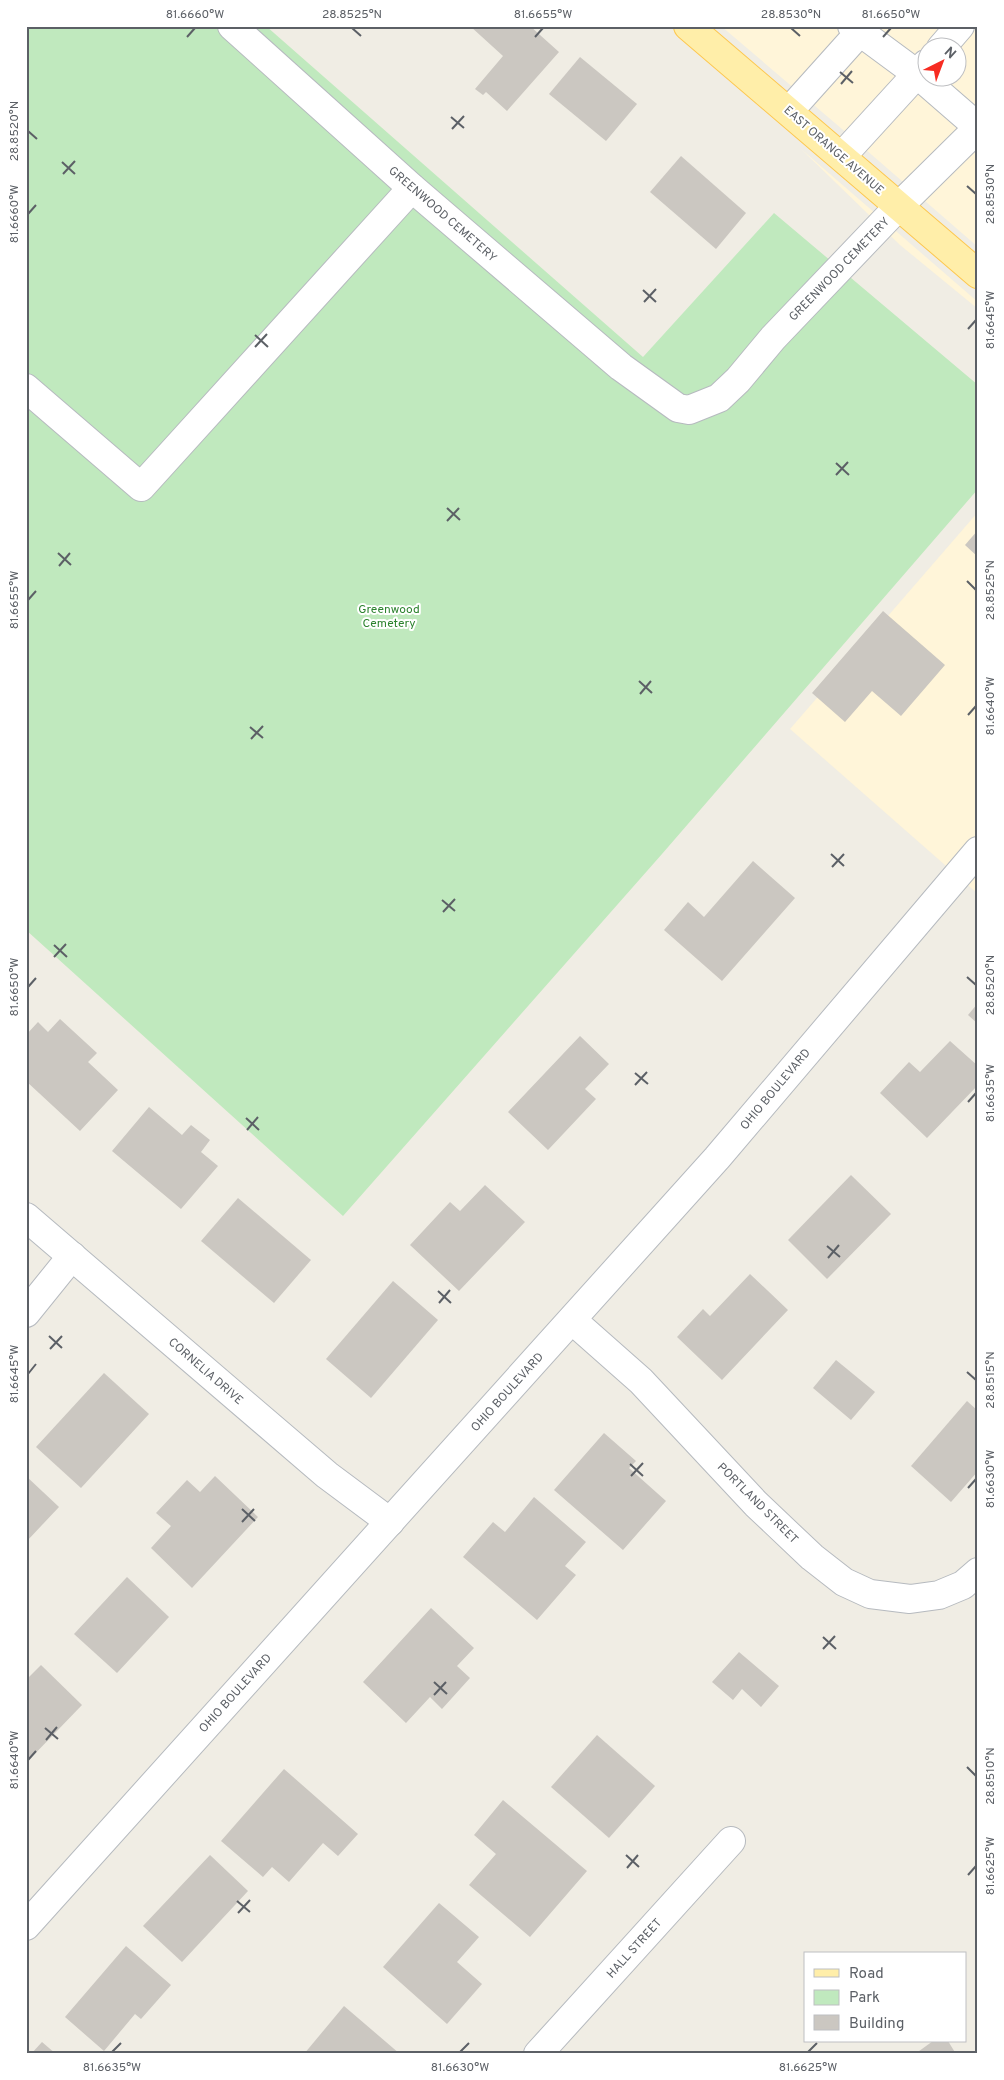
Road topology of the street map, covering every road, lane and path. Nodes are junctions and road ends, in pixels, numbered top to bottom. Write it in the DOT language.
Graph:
graph roads {
  1 [pos="232,26"];
  2 [pos="688,26"];
  3 [pos="960,26"];
  4 [pos="855,29"];
  5 [pos="950,38"];
  6 [pos="916,65"];
  7 [pos="916,76"];
  8 [pos="940,88"];
  9 [pos="789,111"];
  10 [pos="978,127"];
  11 [pos="842,156"];
  12 [pos="412,188"];
  13 [pos="899,206"];
  14 [pos="978,274"];
  15 [pos="26,388"];
  16 [pos="978,851"];
  17 [pos="26,1217"];
  18 [pos="72,1256"];
  19 [pos="26,1313"];
  20 [pos="572,1320"];
  21 [pos="390,1522"];
  22 [pos="978,1572"];
  23 [pos="730,1841"];
  24 [pos="26,1926"];
  25 [pos="538,2054"];
  1 -- 12 [label="street, GREENWOOD CEMETERY"];
  2 -- 9 [label="main road, EAST ORANGE AVENUE"];
  3 -- 5 [label="street"];
  4 -- 6 [label="street"];
  4 -- 9 [label="street"];
  7 -- 11 [label="street"];
  8 -- 10 [label="street"];
  9 -- 11 [label="main road, EAST ORANGE AVENUE"];
  10 -- 13 [label="street, GREENWOOD CEMETERY"];
  11 -- 13 [label="main road, EAST ORANGE AVENUE"];
  12 -- 13 [label="street, GREENWOOD CEMETERY"];
  12 -- 15 [label="street"];
  13 -- 14 [label="main road, EAST ORANGE AVENUE"];
  16 -- 20 [label="street, OHIO BOULEVARD"];
  17 -- 18 [label="street, CORNELIA DRIVE"];
  18 -- 19 [label="street"];
  18 -- 21 [label="street, CORNELIA DRIVE"];
  20 -- 21 [label="street, OHIO BOULEVARD"];
  20 -- 22 [label="street, PORTLAND STREET"];
  21 -- 24 [label="street, OHIO BOULEVARD"];
  23 -- 25 [label="street, HALL STREET"];
}
